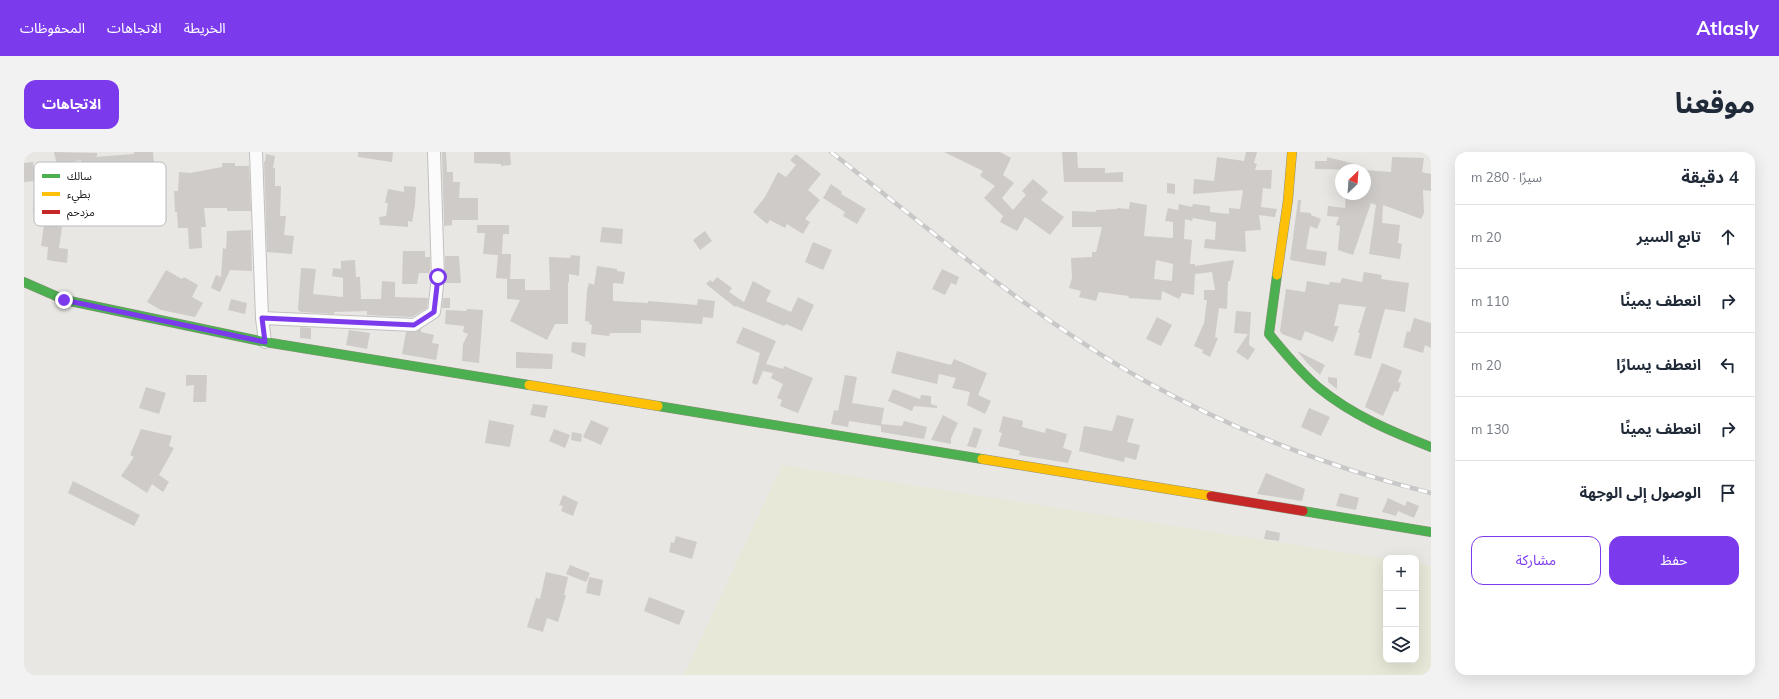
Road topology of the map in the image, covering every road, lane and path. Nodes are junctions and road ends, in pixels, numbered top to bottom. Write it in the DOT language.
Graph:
graph roads {
  1 [pos="256,152"];
  2 [pos="434,152"];
  3 [pos="1292,152"];
  4 [pos="24,282"];
  5 [pos="262,318"];
  6 [pos="265,342"];
  7 [pos="1431,447"];
  8 [pos="1431,532"];
  1 -- 5 [label="street"];
  2 -- 5 [label="street"];
  3 -- 7 [label="main road"];
  4 -- 6 [label="main road"];
  5 -- 6 [label="street"];
  6 -- 8 [label="main road"];
}
